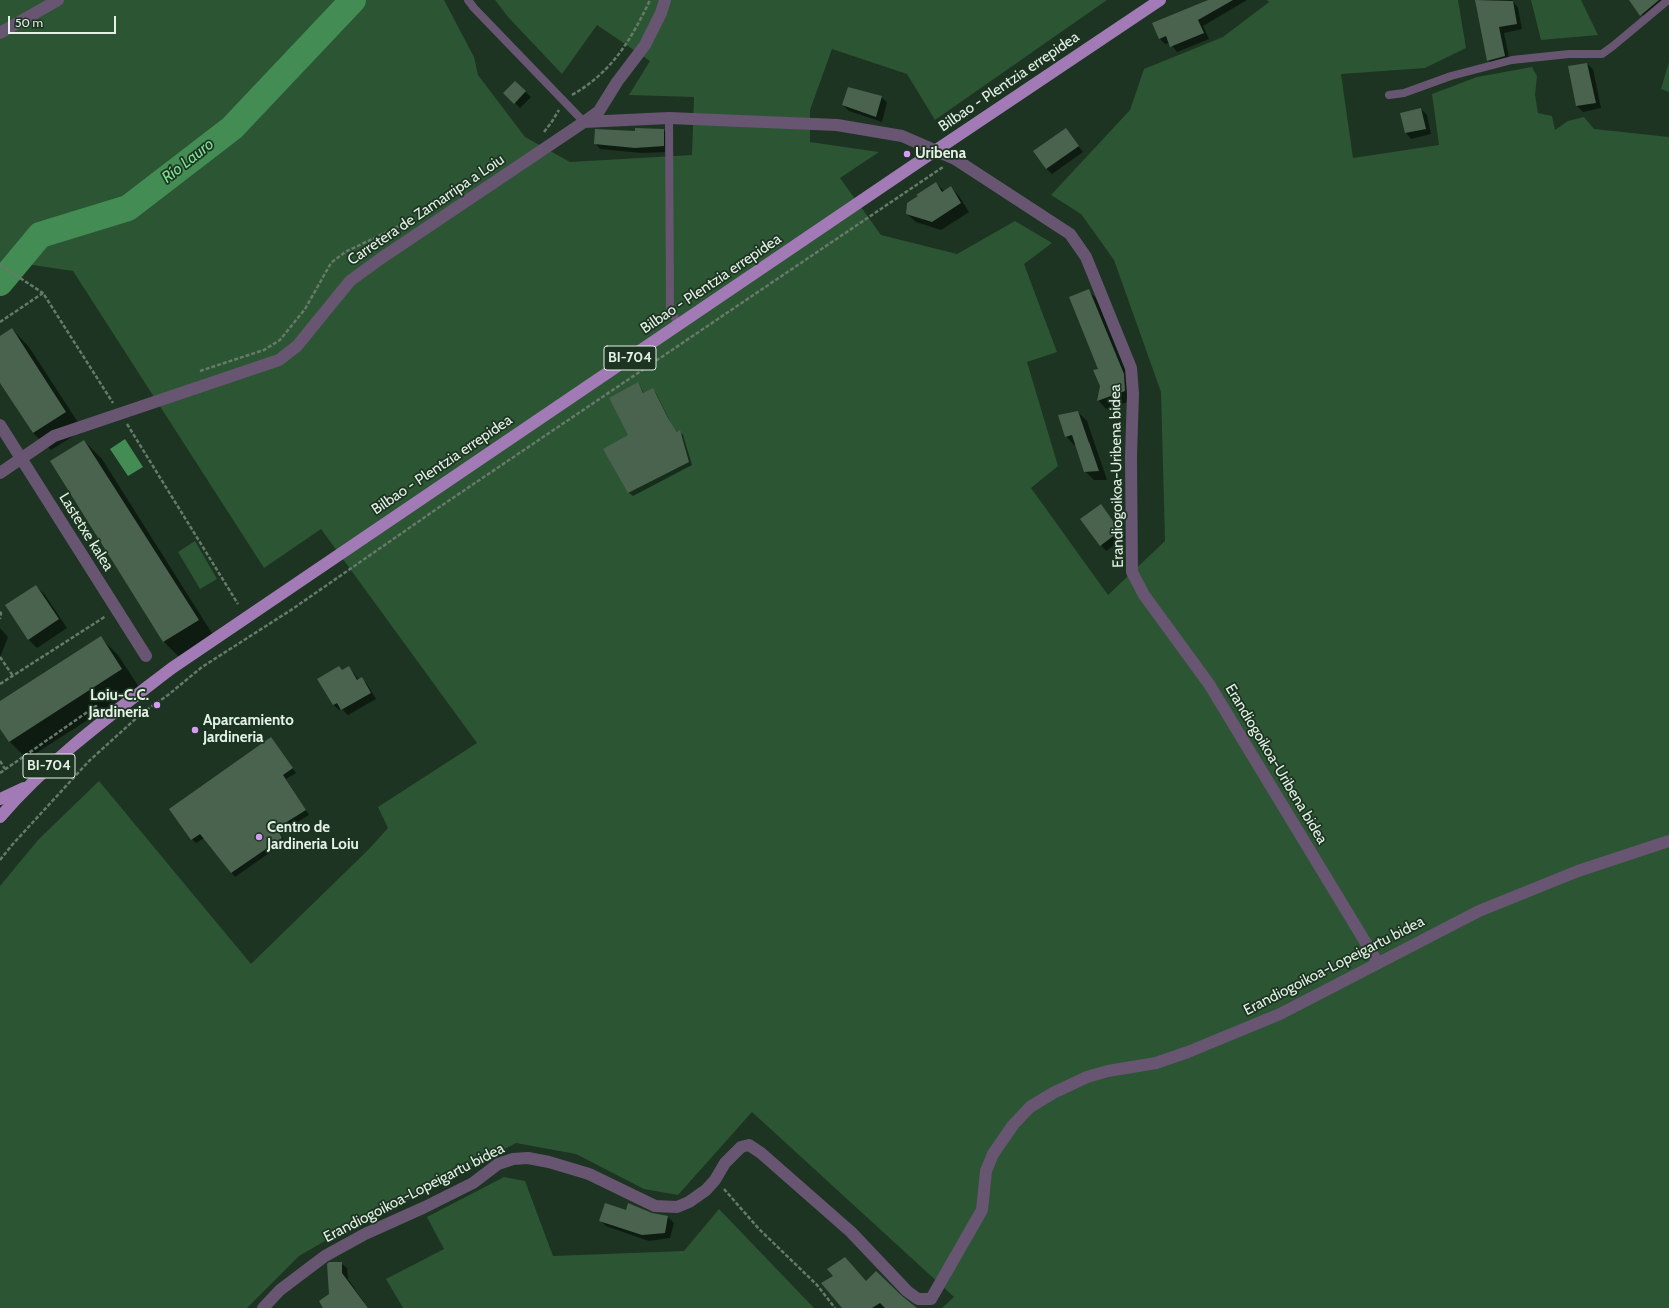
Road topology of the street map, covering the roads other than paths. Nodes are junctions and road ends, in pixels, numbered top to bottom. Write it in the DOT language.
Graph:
graph roads {
  1 [pos="58,0"];
  2 [pos="468,0"];
  3 [pos="665,0"];
  4 [pos="1160,0"];
  5 [pos="1668,0"];
  6 [pos="0,34"];
  7 [pos="1389,95"];
  8 [pos="669,118"];
  9 [pos="584,122"];
  10 [pos="935,150"];
  11 [pos="679,325"];
  12 [pos="0,424"];
  13 [pos="21,458"];
  14 [pos="0,473"];
  15 [pos="146,656"];
  16 [pos="30,785"];
  17 [pos="0,799"];
  18 [pos="0,817"];
  19 [pos="1669,841"];
  20 [pos="1378,963"];
  21 [pos="263,1308"];
  1 -- 6 [label="street"];
  2 -- 9 [label="lane"];
  3 -- 9 [label="street, Carretera de Zamarripa a Loiu"];
  4 -- 10 [label="main road, Bilbao - Plentzia errepidea / BI-704"];
  5 -- 7 [label="lane"];
  8 -- 9 [label="street, Erandiogoikoa-Uribena bidea"];
  8 -- 10 [label="street, Erandiogoikoa-Uribena bidea"];
  8 -- 11 [label="lane"];
  9 -- 13 [label="street, Carretera de Zamarripa a Loiu"];
  10 -- 11 [label="main road, Bilbao - Plentzia errepidea / BI-704"];
  10 -- 20 [label="street, Erandiogoikoa-Uribena bidea"];
  11 -- 16 [label="main road, Bilbao - Plentzia errepidea / BI-704"];
  12 -- 13 [label="street, Lastetxe kalea"];
  13 -- 14 [label="street, Carretera de Zamarripa a Loiu"];
  13 -- 15 [label="street, Lastetxe kalea"];
  16 -- 17 [label="main road"];
  16 -- 18 [label="main road, BI-704"];
  19 -- 20 [label="street, Erandiogoikoa-Lopeigartu bidea"];
  20 -- 21 [label="street, Erandiogoikoa-Lopeigartu bidea"];
}
